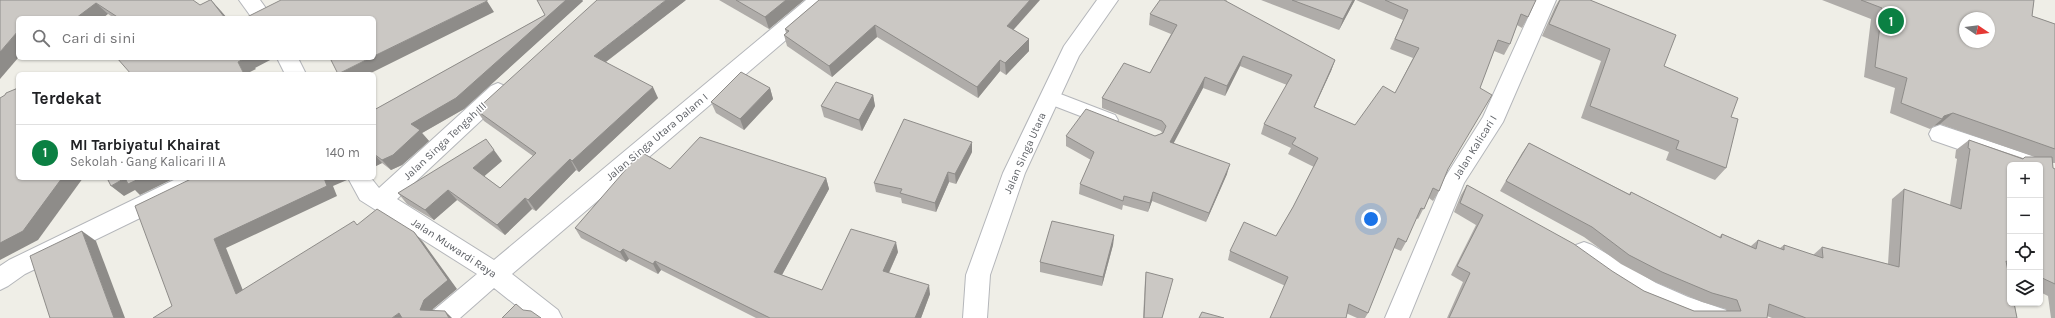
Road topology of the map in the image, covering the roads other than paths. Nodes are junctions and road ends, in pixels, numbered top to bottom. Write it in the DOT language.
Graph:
graph roads {
  1 [pos="820,0"];
  2 [pos="1108,0"];
  3 [pos="1546,0"];
  4 [pos="277,4"];
  5 [pos="257,11"];
  6 [pos="288,60"];
  7 [pos="295,72"];
  8 [pos="512,80"];
  9 [pos="1050,97"];
  10 [pos="1124,126"];
  11 [pos="1940,134"];
  12 [pos="2022,162"];
  13 [pos="1454,179"];
  14 [pos="196,180"];
  15 [pos="360,180"];
  16 [pos="1475,190"];
  17 [pos="380,201"];
  18 [pos="1568,242"];
  19 [pos="495,275"];
  20 [pos="0,280"];
  21 [pos="442,318"];
  22 [pos="550,318"];
  23 [pos="975,318"];
  24 [pos="1396,318"];
  25 [pos="1718,318"];
  1 -- 19 [label="street, Jalan Singa Utara Dalam I"];
  2 -- 9 [label="street, Jalan Singa Utara"];
  3 -- 13 [label="street, Jalan Kalicari I"];
  4 -- 5 [label="street"];
  6 -- 7 [label="street"];
  8 -- 17 [label="street, Jalan Singa Tengah III"];
  9 -- 10 [label="lane"];
  9 -- 23 [label="street, Jalan Singa Utara"];
  11 -- 12 [label="street"];
  13 -- 16 [label="street"];
  13 -- 24 [label="street, Jalan Kalicari I"];
  14 -- 20 [label="street"];
  15 -- 17 [label="street, Jalan Muwardi Raya"];
  17 -- 19 [label="street, Jalan Muwardi Raya"];
  18 -- 25 [label="street"];
  19 -- 21 [label="street, Jalan Singa Utara Dalam I"];
  19 -- 22 [label="street, Jalan Muwardi Raya"];
}
